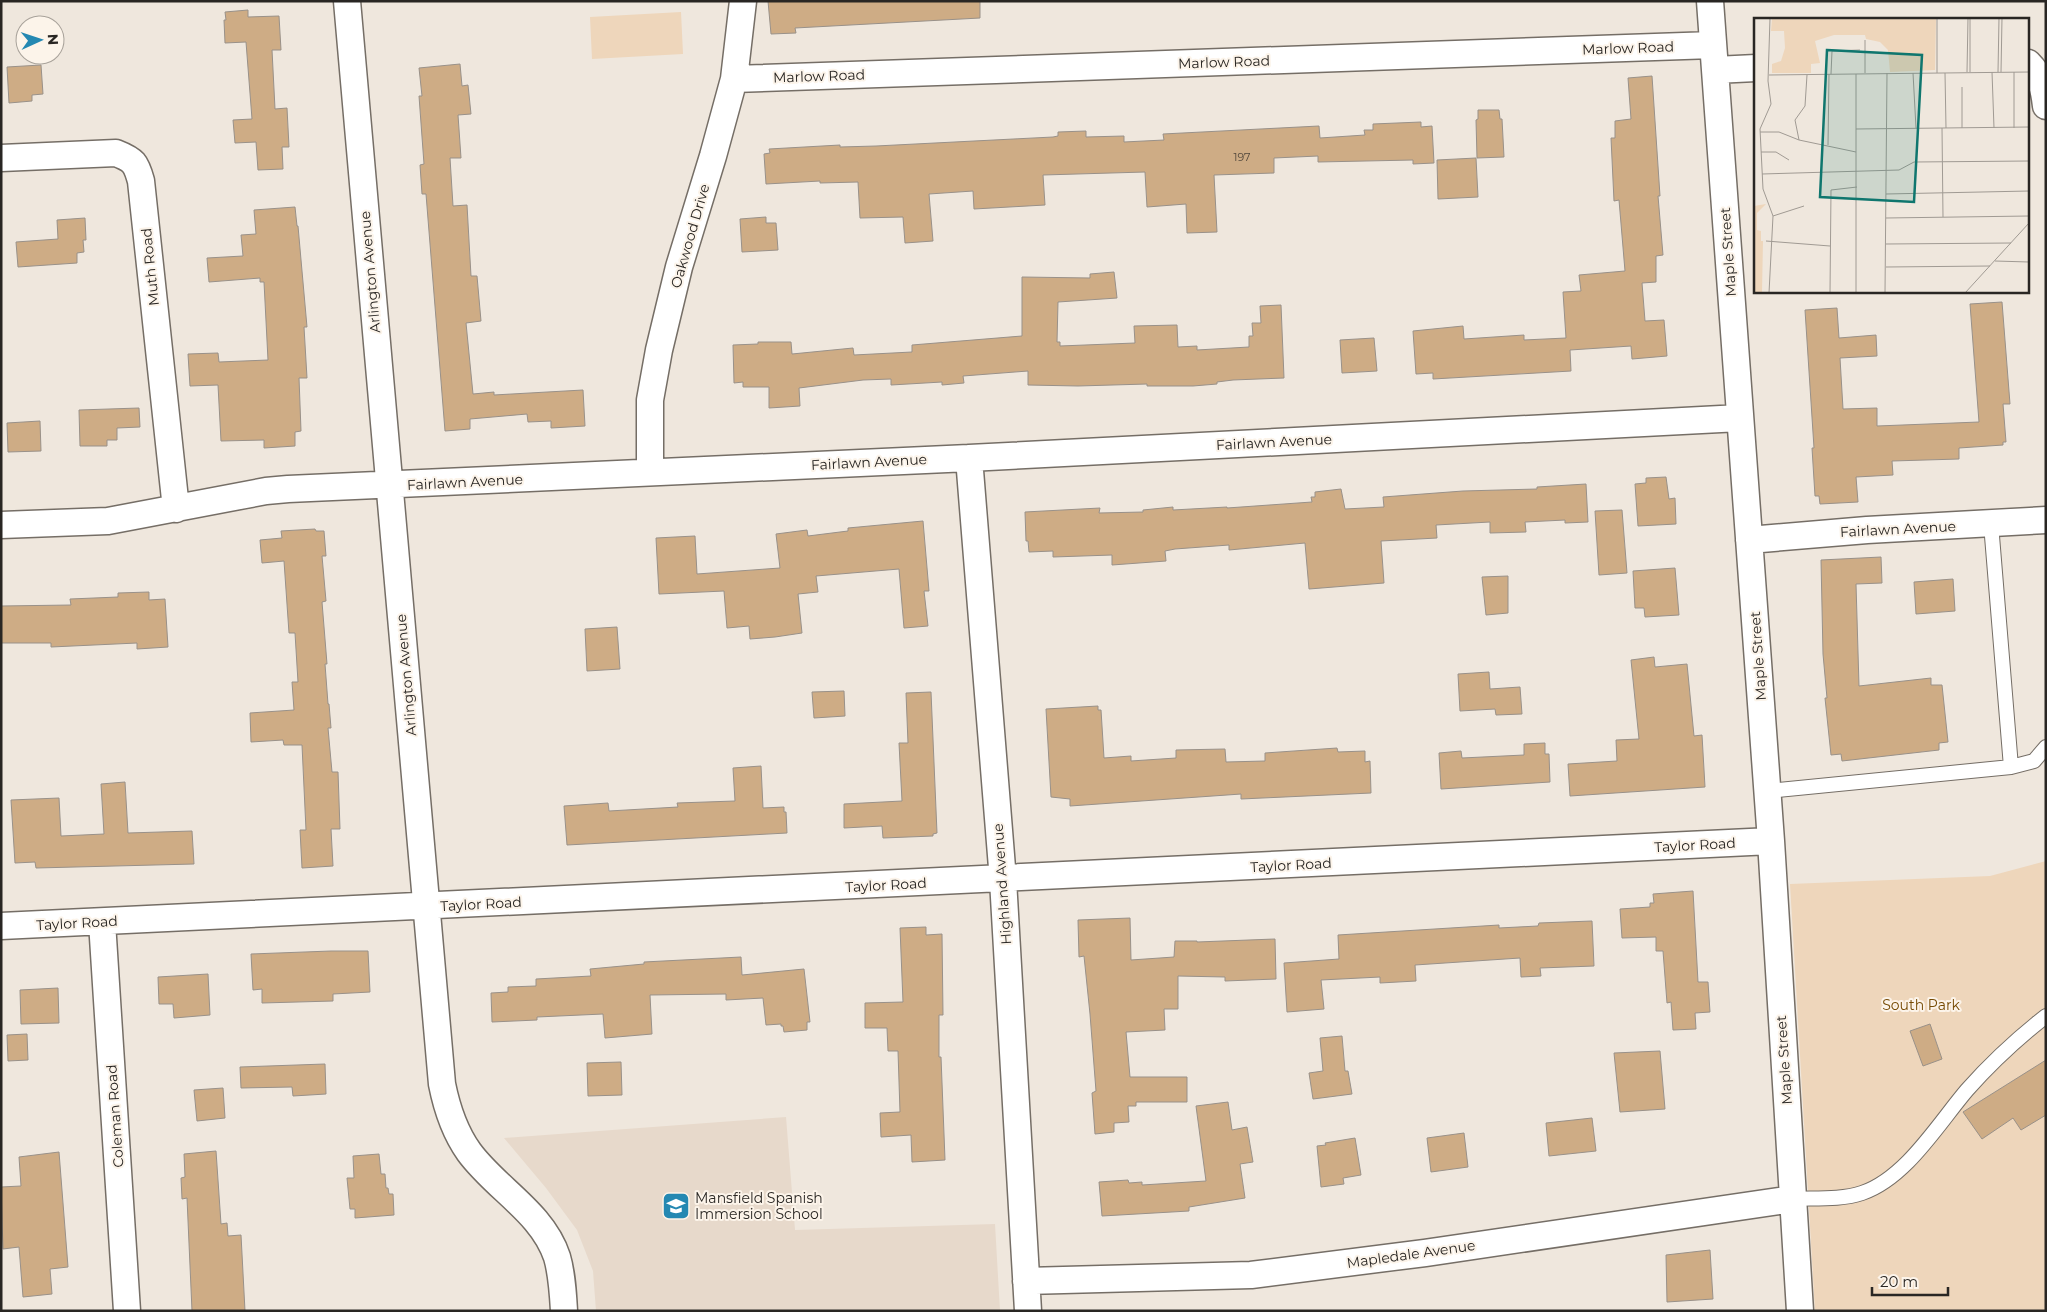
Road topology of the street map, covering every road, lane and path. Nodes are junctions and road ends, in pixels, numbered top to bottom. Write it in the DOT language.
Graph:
graph roads {
  1 [pos="348,1"];
  2 [pos="743,1"];
  3 [pos="1710,1"];
  4 [pos="1714,58"];
  5 [pos="2030,65"];
  6 [pos="1754,68"];
  7 [pos="734,79"];
  8 [pos="2046,106"];
  9 [pos="1,158"];
  10 [pos="1740,418"];
  11 [pos="969,458"];
  12 [pos="650,472"];
  13 [pos="389,486"];
  14 [pos="176,509"];
  15 [pos="2046,520"];
  16 [pos="1991,524"];
  17 [pos="1,525"];
  18 [pos="1749,540"];
  19 [pos="2046,747"];
  20 [pos="2011,767"];
  21 [pos="1767,791"];
  22 [pos="1771,841"];
  23 [pos="1003,880"];
  24 [pos="428,906"];
  25 [pos="102,922"];
  26 [pos="1,926"];
  27 [pos="2046,1016"];
  28 [pos="1793,1200"];
  29 [pos="1026,1281"];
  30 [pos="127,1311"];
  31 [pos="564,1311"];
  32 [pos="1028,1311"];
  33 [pos="1800,1311"];
  1 -- 13 [label="street, Arlington Avenue"];
  2 -- 7 [label="street, Oakwood Drive"];
  3 -- 4 [label="street, Maple Street"];
  4 -- 6 [label="street, Marlow Road"];
  4 -- 7 [label="street, Marlow Road"];
  4 -- 10 [label="street, Maple Street"];
  5 -- 8 [label="street"];
  7 -- 12 [label="street, Oakwood Drive"];
  9 -- 14 [label="street, Muth Road"];
  10 -- 11 [label="street, Fairlawn Avenue"];
  10 -- 18 [label="street, Maple Street"];
  11 -- 12 [label="street, Fairlawn Avenue"];
  11 -- 23 [label="street, Highland Avenue"];
  12 -- 13 [label="street, Fairlawn Avenue"];
  13 -- 14 [label="street, Fairlawn Avenue"];
  13 -- 24 [label="street, Arlington Avenue"];
  14 -- 17 [label="street, Fairlawn Avenue"];
  15 -- 16 [label="street, Fairlawn Avenue"];
  16 -- 18 [label="street, Fairlawn Avenue"];
  16 -- 20 [label="lane"];
  18 -- 21 [label="street, Maple Street"];
  19 -- 20 [label="lane"];
  20 -- 21 [label="lane"];
  21 -- 22 [label="street, Maple Street"];
  22 -- 23 [label="street, Taylor Road"];
  22 -- 28 [label="street, Maple Street"];
  23 -- 24 [label="street, Taylor Road"];
  23 -- 29 [label="street, Highland Avenue"];
  24 -- 25 [label="street, Taylor Road"];
  24 -- 31 [label="street, Arlington Avenue"];
  25 -- 26 [label="street, Taylor Road"];
  25 -- 30 [label="street, Coleman Road"];
  27 -- 28 [label="lane"];
  28 -- 29 [label="street, Mapledale Avenue"];
  28 -- 33 [label="street, Maple Street"];
  29 -- 32 [label="street, Highland Avenue"];
}
